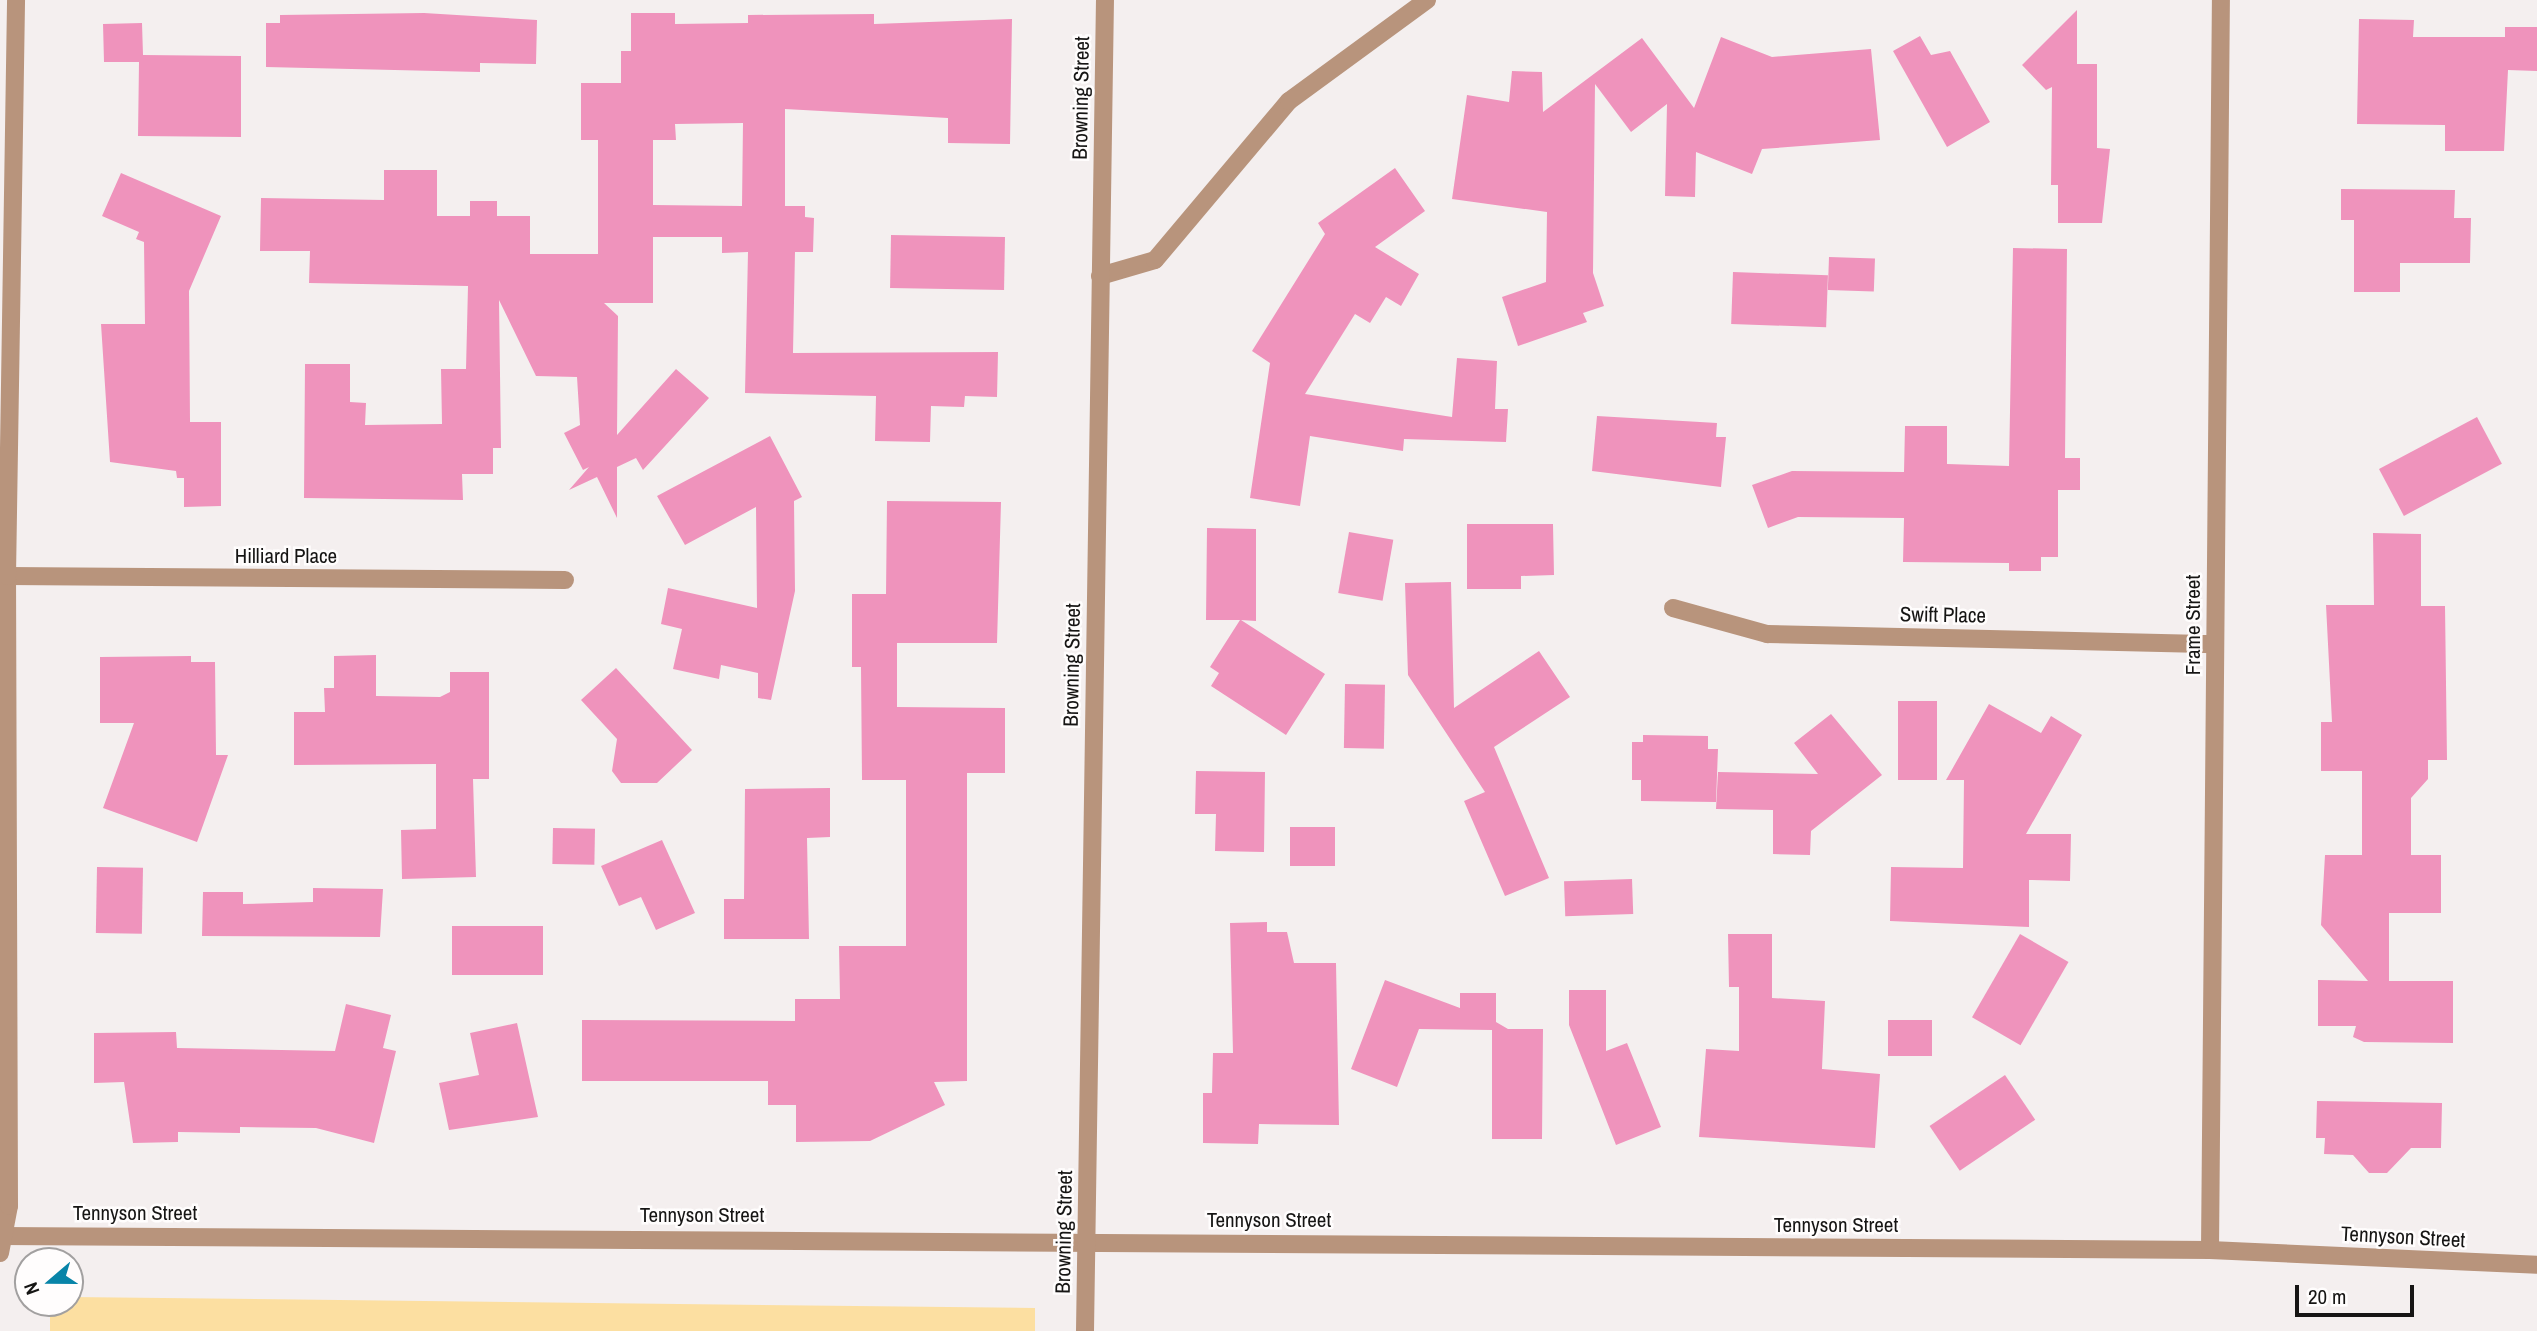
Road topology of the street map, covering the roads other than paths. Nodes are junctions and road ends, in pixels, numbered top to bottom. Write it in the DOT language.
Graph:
graph roads {
  1 [pos="16,0"];
  2 [pos="1105,0"];
  3 [pos="1427,0"];
  4 [pos="2221,0"];
  5 [pos="1100,276"];
  6 [pos="7,576"];
  7 [pos="565,580"];
  8 [pos="1673,608"];
  9 [pos="2215,644"];
  10 [pos="1,1241"];
  11 [pos="1087,1241"];
  12 [pos="2210,1251"];
  13 [pos="2537,1265"];
  14 [pos="1085,1331"];
  1 -- 6 [label="street"];
  2 -- 5 [label="street, Browning Street"];
  3 -- 5 [label="street"];
  4 -- 9 [label="street, Frame Street"];
  5 -- 11 [label="street, Browning Street"];
  6 -- 7 [label="street, Hilliard Place"];
  6 -- 10 [label="street"];
  8 -- 9 [label="street, Swift Place"];
  9 -- 12 [label="street, Frame Street"];
  10 -- 11 [label="street, Tennyson Street"];
  11 -- 12 [label="street, Tennyson Street"];
  11 -- 14 [label="street, Browning Street"];
  12 -- 13 [label="street, Tennyson Street"];
}
